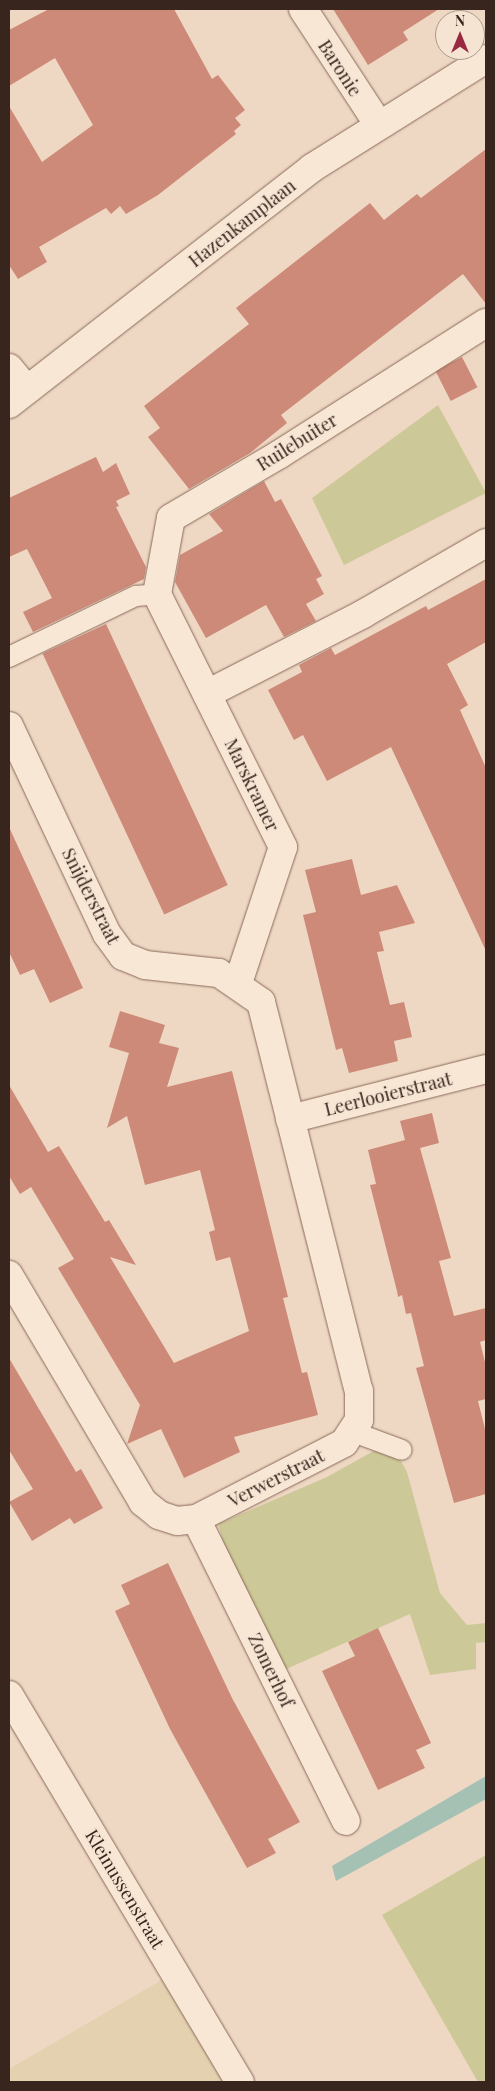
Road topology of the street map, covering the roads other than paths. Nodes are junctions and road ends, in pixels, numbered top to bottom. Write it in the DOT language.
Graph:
graph roads {
  1 [pos="303,9"];
  2 [pos="486,59"];
  3 [pos="380,125"];
  4 [pos="486,323"];
  5 [pos="9,368"];
  6 [pos="18,397"];
  7 [pos="486,544"];
  8 [pos="157,594"];
  9 [pos="9,657"];
  10 [pos="207,694"];
  11 [pos="9,726"];
  12 [pos="238,983"];
  13 [pos="486,1069"];
  14 [pos="290,1119"];
  15 [pos="9,1275"];
  16 [pos="352,1431"];
  17 [pos="402,1450"];
  18 [pos="196,1519"];
  19 [pos="9,1695"];
  20 [pos="346,1821"];
  21 [pos="240,2082"];
  1 -- 3 [label="street, Baronie"];
  2 -- 3 [label="street, Hazenkamplaan"];
  3 -- 6 [label="street, Hazenkamplaan"];
  4 -- 8 [label="street, Ruilebuiter"];
  5 -- 6 [label="street"];
  7 -- 10 [label="street"];
  8 -- 9 [label="lane"];
  8 -- 10 [label="street, Marskramer"];
  10 -- 12 [label="street, Marskramer"];
  11 -- 12 [label="street, Snijderstraat"];
  12 -- 14 [label="street, Snijderstraat"];
  13 -- 14 [label="street, Leerlooierstraat"];
  14 -- 16 [label="street, Verwerstraat"];
  15 -- 18 [label="street, Verwerstraat"];
  16 -- 17 [label="lane"];
  16 -- 18 [label="street, Verwerstraat"];
  18 -- 20 [label="street, Zomerhof"];
  19 -- 21 [label="street, Kleinussenstraat"];
}
